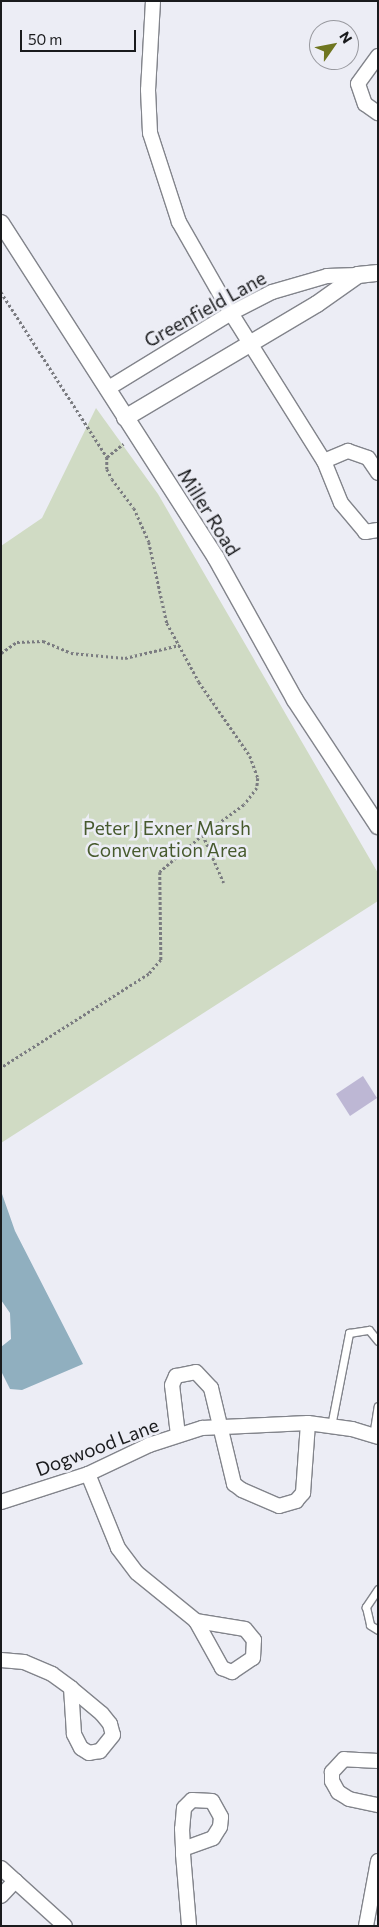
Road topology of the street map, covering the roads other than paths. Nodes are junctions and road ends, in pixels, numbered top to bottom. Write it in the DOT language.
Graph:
graph roads {
  1 [pos="154,1"];
  2 [pos="378,56"];
  3 [pos="378,113"];
  4 [pos="1,223"];
  5 [pos="378,273"];
  6 [pos="358,275"];
  7 [pos="231,313"];
  8 [pos="248,342"];
  9 [pos="107,389"];
  10 [pos="125,418"];
  11 [pos="324,461"];
  12 [pos="378,473"];
  13 [pos="378,530"];
  14 [pos="378,826"];
  15 [pos="378,1341"];
  16 [pos="378,1406"];
  17 [pos="308,1423"];
  18 [pos="220,1425"];
  19 [pos="331,1426"];
  20 [pos="178,1435"];
  21 [pos="376,1437"];
  22 [pos="88,1474"];
  23 [pos="1,1502"];
  24 [pos="378,1589"];
  25 [pos="196,1621"];
  26 [pos="378,1630"];
  27 [pos="1,1660"];
  28 [pos="71,1688"];
  29 [pos="378,1762"];
  30 [pos="378,1805"];
  31 [pos="182,1849"];
  32 [pos="378,1861"];
  33 [pos="1,1868"];
  34 [pos="15,1881"];
  35 [pos="1,1896"];
  36 [pos="65,1926"];
  37 [pos="189,1926"];
  38 [pos="366,1926"];
  1 -- 7 [label="street"];
  2 -- 3 [label="street"];
  4 -- 9 [label="street, Miller Road"];
  5 -- 6 [label="street, Greenfield Lane"];
  6 -- 7 [label="street, Greenfield Lane"];
  6 -- 8 [label="street, Greenfield Lane"];
  7 -- 8 [label="street"];
  7 -- 9 [label="street, Greenfield Lane"];
  8 -- 10 [label="street, Greenfield Lane"];
  8 -- 11 [label="street"];
  9 -- 10 [label="street, Miller Road"];
  10 -- 14 [label="street, Miller Road"];
  11 -- 12 [label="street"];
  11 -- 13 [label="street"];
  15 -- 19 [label="lane"];
  16 -- 21 [label="lane"];
  17 -- 18 [label="street, Dogwood Lane"];
  17 -- 18 [label="street, Dogwood Lane"];
  17 -- 19 [label="street, Dogwood Lane"];
  18 -- 20 [label="street, Dogwood Lane"];
  18 -- 20 [label="street, Dogwood Lane"];
  19 -- 21 [label="street, Dogwood Lane"];
  20 -- 22 [label="street, Dogwood Lane"];
  22 -- 23 [label="street, Dogwood Lane"];
  22 -- 25 [label="street"];
  24 -- 26 [label="lane"];
  25 -- 25 [label="street"];
  27 -- 28 [label="street"];
  29 -- 30 [label="street"];
  31 -- 37 [label="street"];
  32 -- 38 [label="street"];
  33 -- 34 [label="street"];
  34 -- 35 [label="street"];
  34 -- 36 [label="street"];
}
